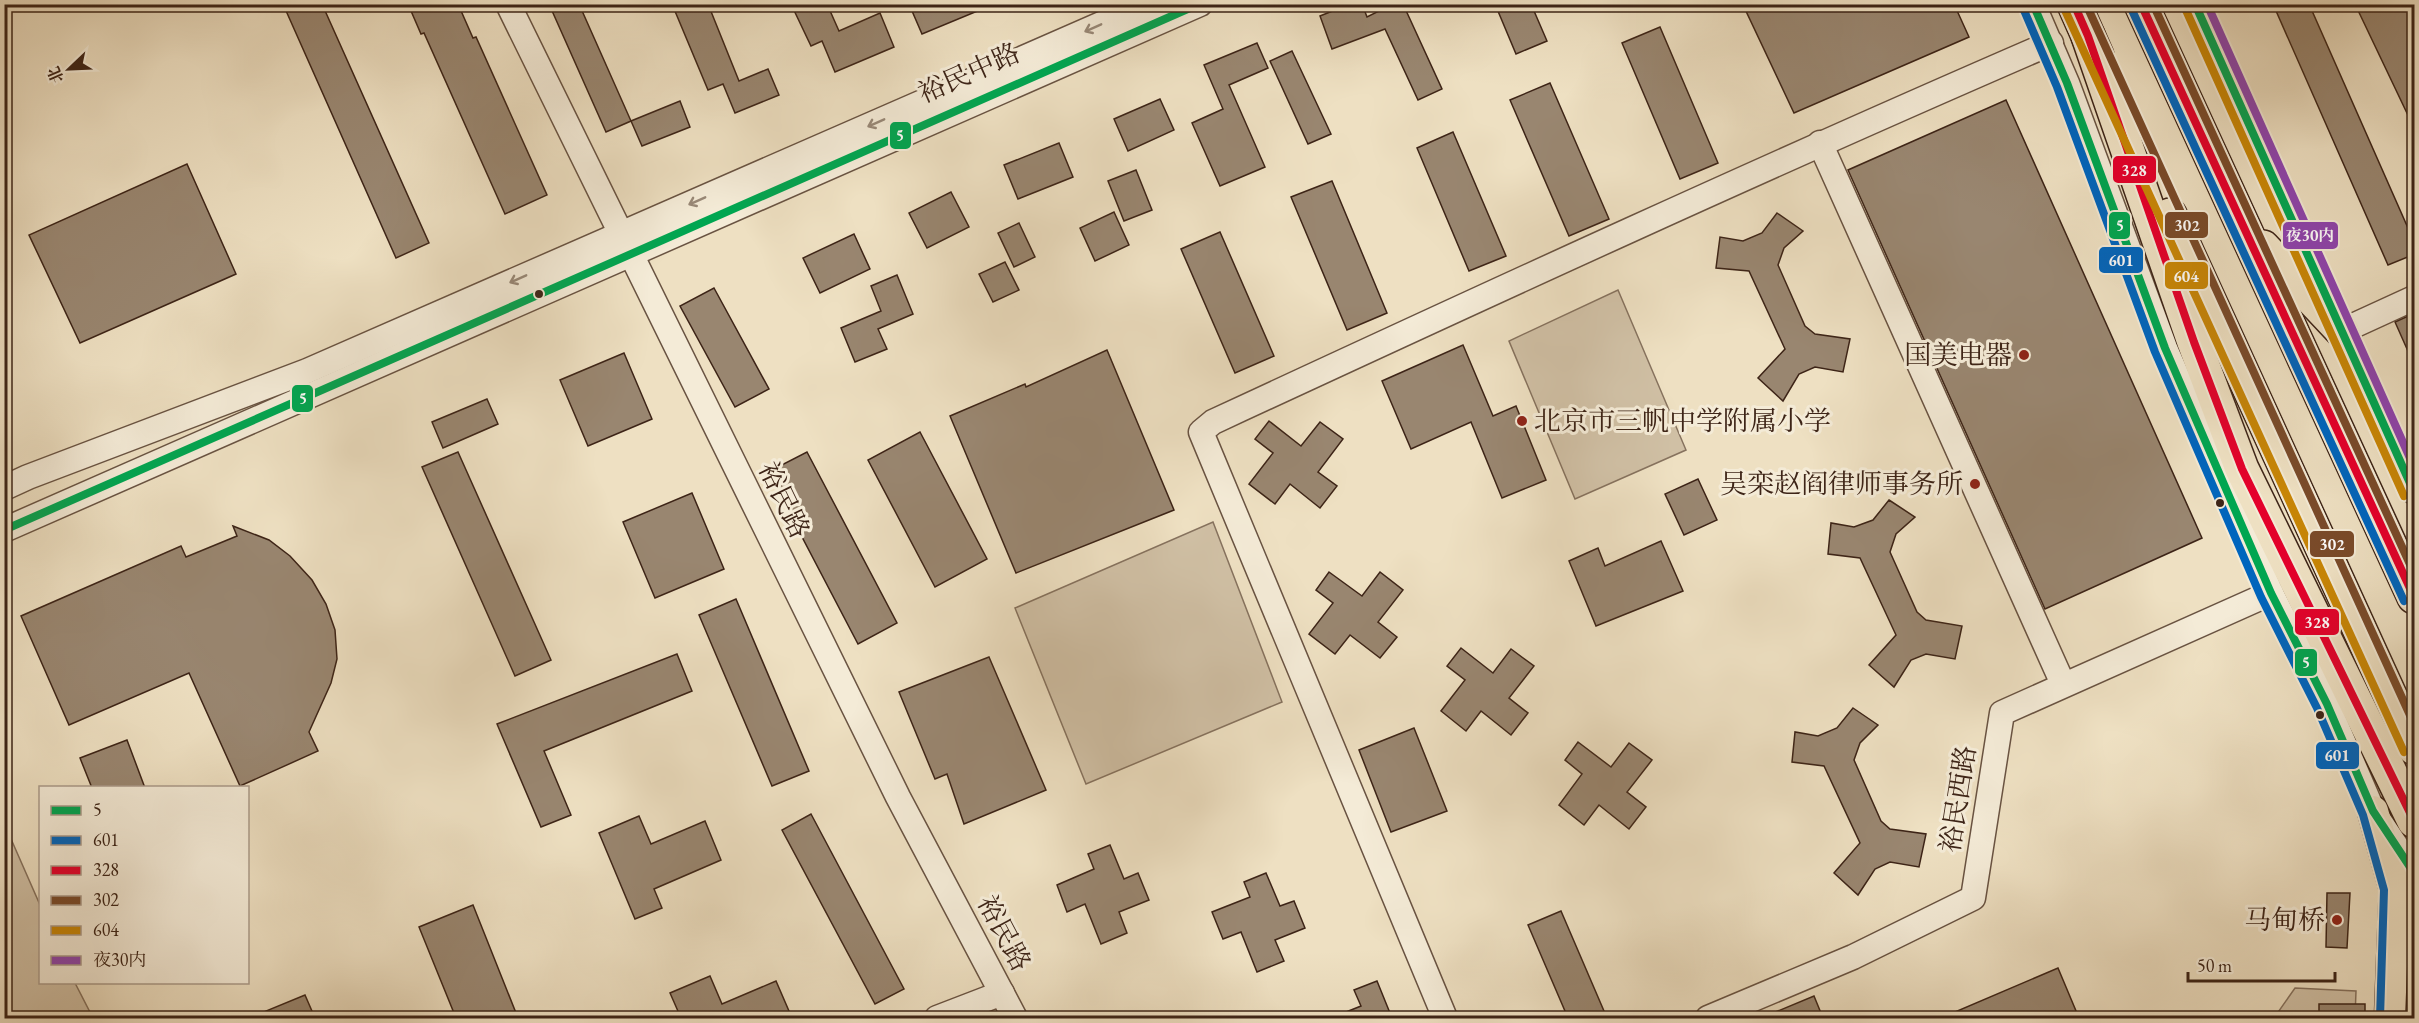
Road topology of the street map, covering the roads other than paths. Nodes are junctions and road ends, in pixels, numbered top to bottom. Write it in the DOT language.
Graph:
graph roads {
  1 [pos="508,4"];
  2 [pos="1147,4"];
  3 [pos="1200,4"];
  4 [pos="2033,4"];
  5 [pos="2074,4"];
  6 [pos="2141,4"];
  7 [pos="2195,4"];
  8 [pos="2088,36"];
  9 [pos="2050,43"];
  10 [pos="1820,143"];
  11 [pos="2243,226"];
  12 [pos="625,245"];
  13 [pos="2415,298"];
  14 [pos="2342,331"];
  15 [pos="4,488"];
  16 [pos="2415,492"];
  17 [pos="4,530"];
  18 [pos="2271,593"];
  19 [pos="2415,597"];
  20 [pos="2063,684"];
  21 [pos="2415,748"];
  22 [pos="2373,811"];
  23 [pos="2415,821"];
  24 [pos="2415,873"];
  25 [pos="1002,993"];
  26 [pos="937,1018"];
  27 [pos="1015,1018"];
  28 [pos="1445,1018"];
  29 [pos="1708,1018"];
  30 [pos="2390,1018"];
  1 -- 12 [label="street, 裕民路"];
  2 -- 12 [label="street, 裕民中路, one-way"];
  3 -- 12 [label="street, 裕民中路"];
  4 -- 9 [label="street"];
  5 -- 8 [label="highway"];
  6 -- 11 [label="highway"];
  7 -- 14 [label="street"];
  8 -- 21 [label="highway"];
  8 -- 23 [label="highway"];
  9 -- 10 [label="street"];
  9 -- 18 [label="street"];
  10 -- 20 [label="street"];
  10 -- 28 [label="street"];
  11 -- 14 [label="highway"];
  11 -- 19 [label="highway"];
  12 -- 15 [label="street, 裕民中路, one-way"];
  12 -- 17 [label="street, 裕民中路"];
  12 -- 25 [label="street, 裕民路"];
  13 -- 14 [label="street"];
  14 -- 16 [label="street"];
  18 -- 20 [label="street, 裕民西路"];
  18 -- 22 [label="street"];
  20 -- 29 [label="street, 裕民西路"];
  22 -- 24 [label="street"];
  22 -- 30 [label="main road"];
  25 -- 26 [label="street"];
  25 -- 27 [label="street, 裕民路"];
}
